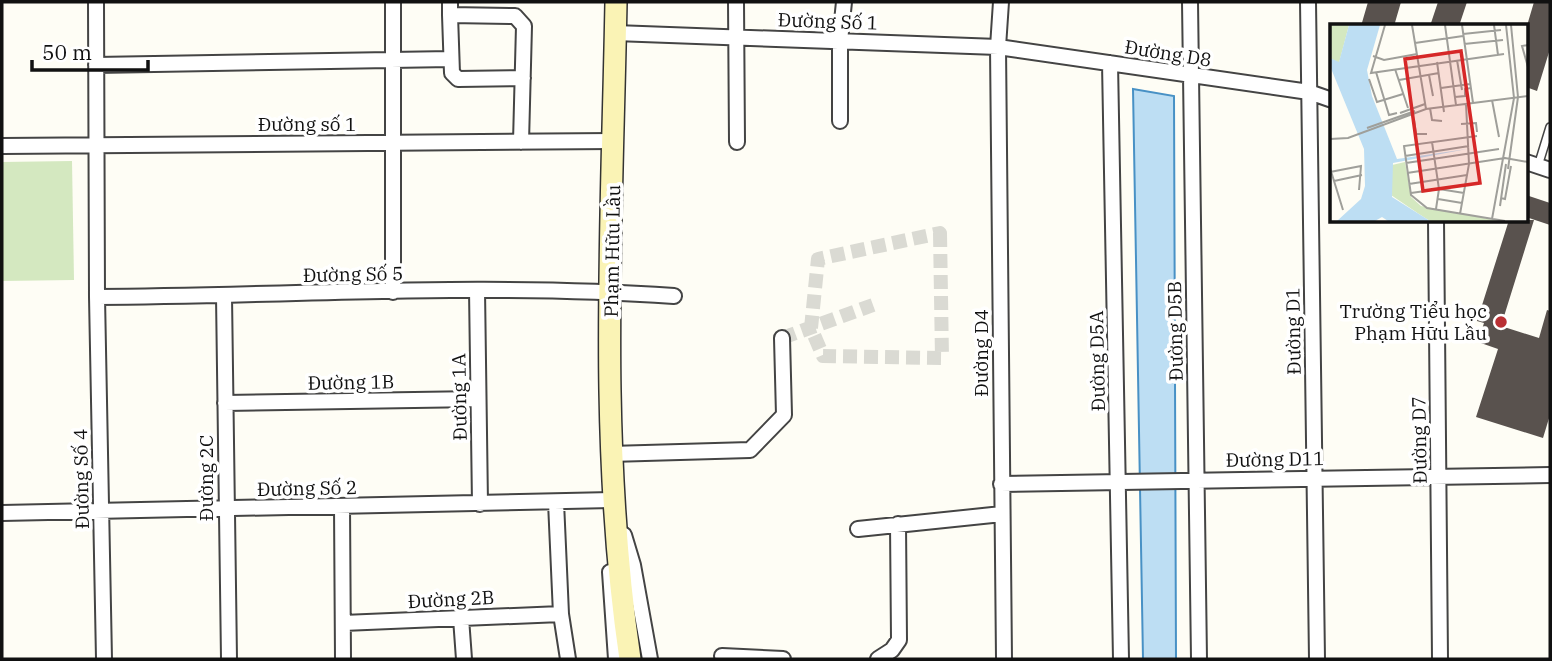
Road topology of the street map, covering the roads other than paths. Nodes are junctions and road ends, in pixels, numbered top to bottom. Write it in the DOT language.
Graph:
graph roads {
  1 [pos="96,2"];
  2 [pos="393,2"];
  3 [pos="616,2"];
  4 [pos="736,2"];
  5 [pos="845,2"];
  6 [pos="1001,2"];
  7 [pos="1190,2"];
  8 [pos="1308,2"];
  9 [pos="450,8"];
  10 [pos="615,33"];
  11 [pos="738,37"];
  12 [pos="840,41"];
  13 [pos="998,47"];
  14 [pos="452,59"];
  15 [pos="393,60"];
  16 [pos="1110,63"];
  17 [pos="96,65"];
  18 [pos="523,78"];
  19 [pos="1191,78"];
  20 [pos="1309,92"];
  21 [pos="1330,99"];
  22 [pos="840,121"];
  23 [pos="1550,127"];
  24 [pos="614,141"];
  25 [pos="521,142"];
  26 [pos="737,142"];
  27 [pos="393,143"];
  28 [pos="96,145"];
  29 [pos="2,146"];
  30 [pos="1538,166"];
  31 [pos="1436,222"];
  32 [pos="477,290"];
  33 [pos="611,291"];
  34 [pos="393,292"];
  35 [pos="225,296"];
  36 [pos="674,296"];
  37 [pos="97,297"];
  38 [pos="782,338"];
  39 [pos="478,399"];
  40 [pos="225,403"];
  41 [pos="610,454"];
  42 [pos="1550,475"];
  43 [pos="1438,476"];
  44 [pos="1315,478"];
  45 [pos="1191,479"];
  46 [pos="1118,480"];
  47 [pos="1001,484"];
  48 [pos="612,500"];
  49 [pos="556,502"];
  50 [pos="480,504"];
  51 [pos="342,506"];
  52 [pos="225,509"];
  53 [pos="101,511"];
  54 [pos="2,513"];
  55 [pos="1002,514"];
  56 [pos="898,524"];
  57 [pos="859,528"];
  58 [pos="561,614"];
  59 [pos="461,618"];
  60 [pos="343,624"];
  61 [pos="722,656"];
  62 [pos="104,659"];
  63 [pos="229,659"];
  64 [pos="343,659"];
  65 [pos="464,659"];
  66 [pos="568,659"];
  67 [pos="616,659"];
  68 [pos="630,659"];
  69 [pos="650,659"];
  70 [pos="783,659"];
  71 [pos="878,659"];
  72 [pos="1004,659"];
  73 [pos="1121,659"];
  74 [pos="1199,659"];
  75 [pos="1317,659"];
  76 [pos="1440,659"];
  1 -- 17 [label="street"];
  2 -- 15 [label="street, Đường Số 5"];
  3 -- 10 [label="main road, Phạm Hữu Lầu"];
  4 -- 11 [label="street"];
  5 -- 12 [label="street"];
  6 -- 13 [label="street, Đường D4"];
  7 -- 19 [label="street, Đường D5B"];
  8 -- 20 [label="street, Đường D1"];
  9 -- 14 [label="street"];
  9 -- 18 [label="street"];
  10 -- 11 [label="street, Đường Số 1"];
  10 -- 24 [label="main road, Phạm Hữu Lầu"];
  11 -- 12 [label="street, Đường Số 1"];
  11 -- 26 [label="street"];
  12 -- 13 [label="street, Đường Số 1"];
  12 -- 22 [label="street"];
  13 -- 16 [label="street, Đường D8"];
  13 -- 47 [label="street, Đường D4"];
  14 -- 15 [label="street"];
  14 -- 18 [label="street"];
  15 -- 17 [label="street"];
  15 -- 27 [label="street, Đường Số 5"];
  16 -- 19 [label="street, Đường D8"];
  16 -- 46 [label="street, Đường D5A"];
  17 -- 28 [label="street"];
  18 -- 25 [label="street"];
  19 -- 20 [label="street, Đường D8"];
  19 -- 45 [label="street, Đường D5B"];
  20 -- 21 [label="street, Đường D8"];
  20 -- 44 [label="street, Đường D1"];
  23 -- 30 [label="lane"];
  24 -- 25 [label="street, Đường số 1"];
  24 -- 33 [label="main road, Phạm Hữu Lầu"];
  25 -- 27 [label="street, Đường số 1"];
  27 -- 28 [label="street, Đường số 1"];
  27 -- 34 [label="street, Đường Số 5"];
  28 -- 29 [label="street, Đường số 1"];
  28 -- 37 [label="street"];
  31 -- 43 [label="street, Đường D7"];
  32 -- 33 [label="street, Đường Số 5"];
  32 -- 34 [label="street, Đường Số 5"];
  32 -- 39 [label="street, Đường 1A"];
  33 -- 36 [label="street, Đường Số 5"];
  33 -- 41 [label="main road, Phạm Hữu Lầu"];
  34 -- 35 [label="street, Đường Số 5"];
  35 -- 37 [label="street, Đường Số 5"];
  35 -- 40 [label="street, Đường 2C"];
  37 -- 53 [label="street, Đường Số 4"];
  38 -- 41 [label="street"];
  39 -- 40 [label="street, Đường 1B"];
  39 -- 50 [label="street, Đường 1A"];
  40 -- 52 [label="street, Đường 2C"];
  41 -- 48 [label="main road, Phạm Hữu Lầu"];
  42 -- 43 [label="street, Đường D11"];
  43 -- 44 [label="street, Đường D11"];
  43 -- 76 [label="street, Đường D7"];
  44 -- 45 [label="street, Đường D11"];
  44 -- 75 [label="street, Đường D1"];
  45 -- 46 [label="street, Đường D11"];
  45 -- 74 [label="street, Đường D5B"];
  46 -- 47 [label="street, Đường D11"];
  46 -- 73 [label="street, Đường D5A"];
  47 -- 55 [label="street, Đường D4"];
  48 -- 49 [label="street, Đường Số 2"];
  48 -- 67 [label="street, Phạm Hữu Lầu"];
  48 -- 68 [label="main road, Phạm Hữu Lầu"];
  48 -- 69 [label="street, Phạm Hữu Lầu"];
  49 -- 50 [label="street, Đường Số 2"];
  49 -- 58 [label="street"];
  50 -- 51 [label="street, Đường Số 2"];
  51 -- 52 [label="street, Đường Số 2"];
  51 -- 60 [label="street"];
  52 -- 53 [label="street, Đường Số 2"];
  52 -- 63 [label="street, Đường 2C"];
  53 -- 54 [label="street, Đường Số 2"];
  53 -- 62 [label="street, Đường Số 4"];
  55 -- 56 [label="street"];
  55 -- 72 [label="street, Đường D4"];
  56 -- 57 [label="street"];
  56 -- 71 [label="street"];
  58 -- 59 [label="street, Đường 2B"];
  58 -- 66 [label="street"];
  59 -- 60 [label="street, Đường 2B"];
  59 -- 65 [label="street"];
  60 -- 64 [label="street"];
  61 -- 70 [label="street"];
}
